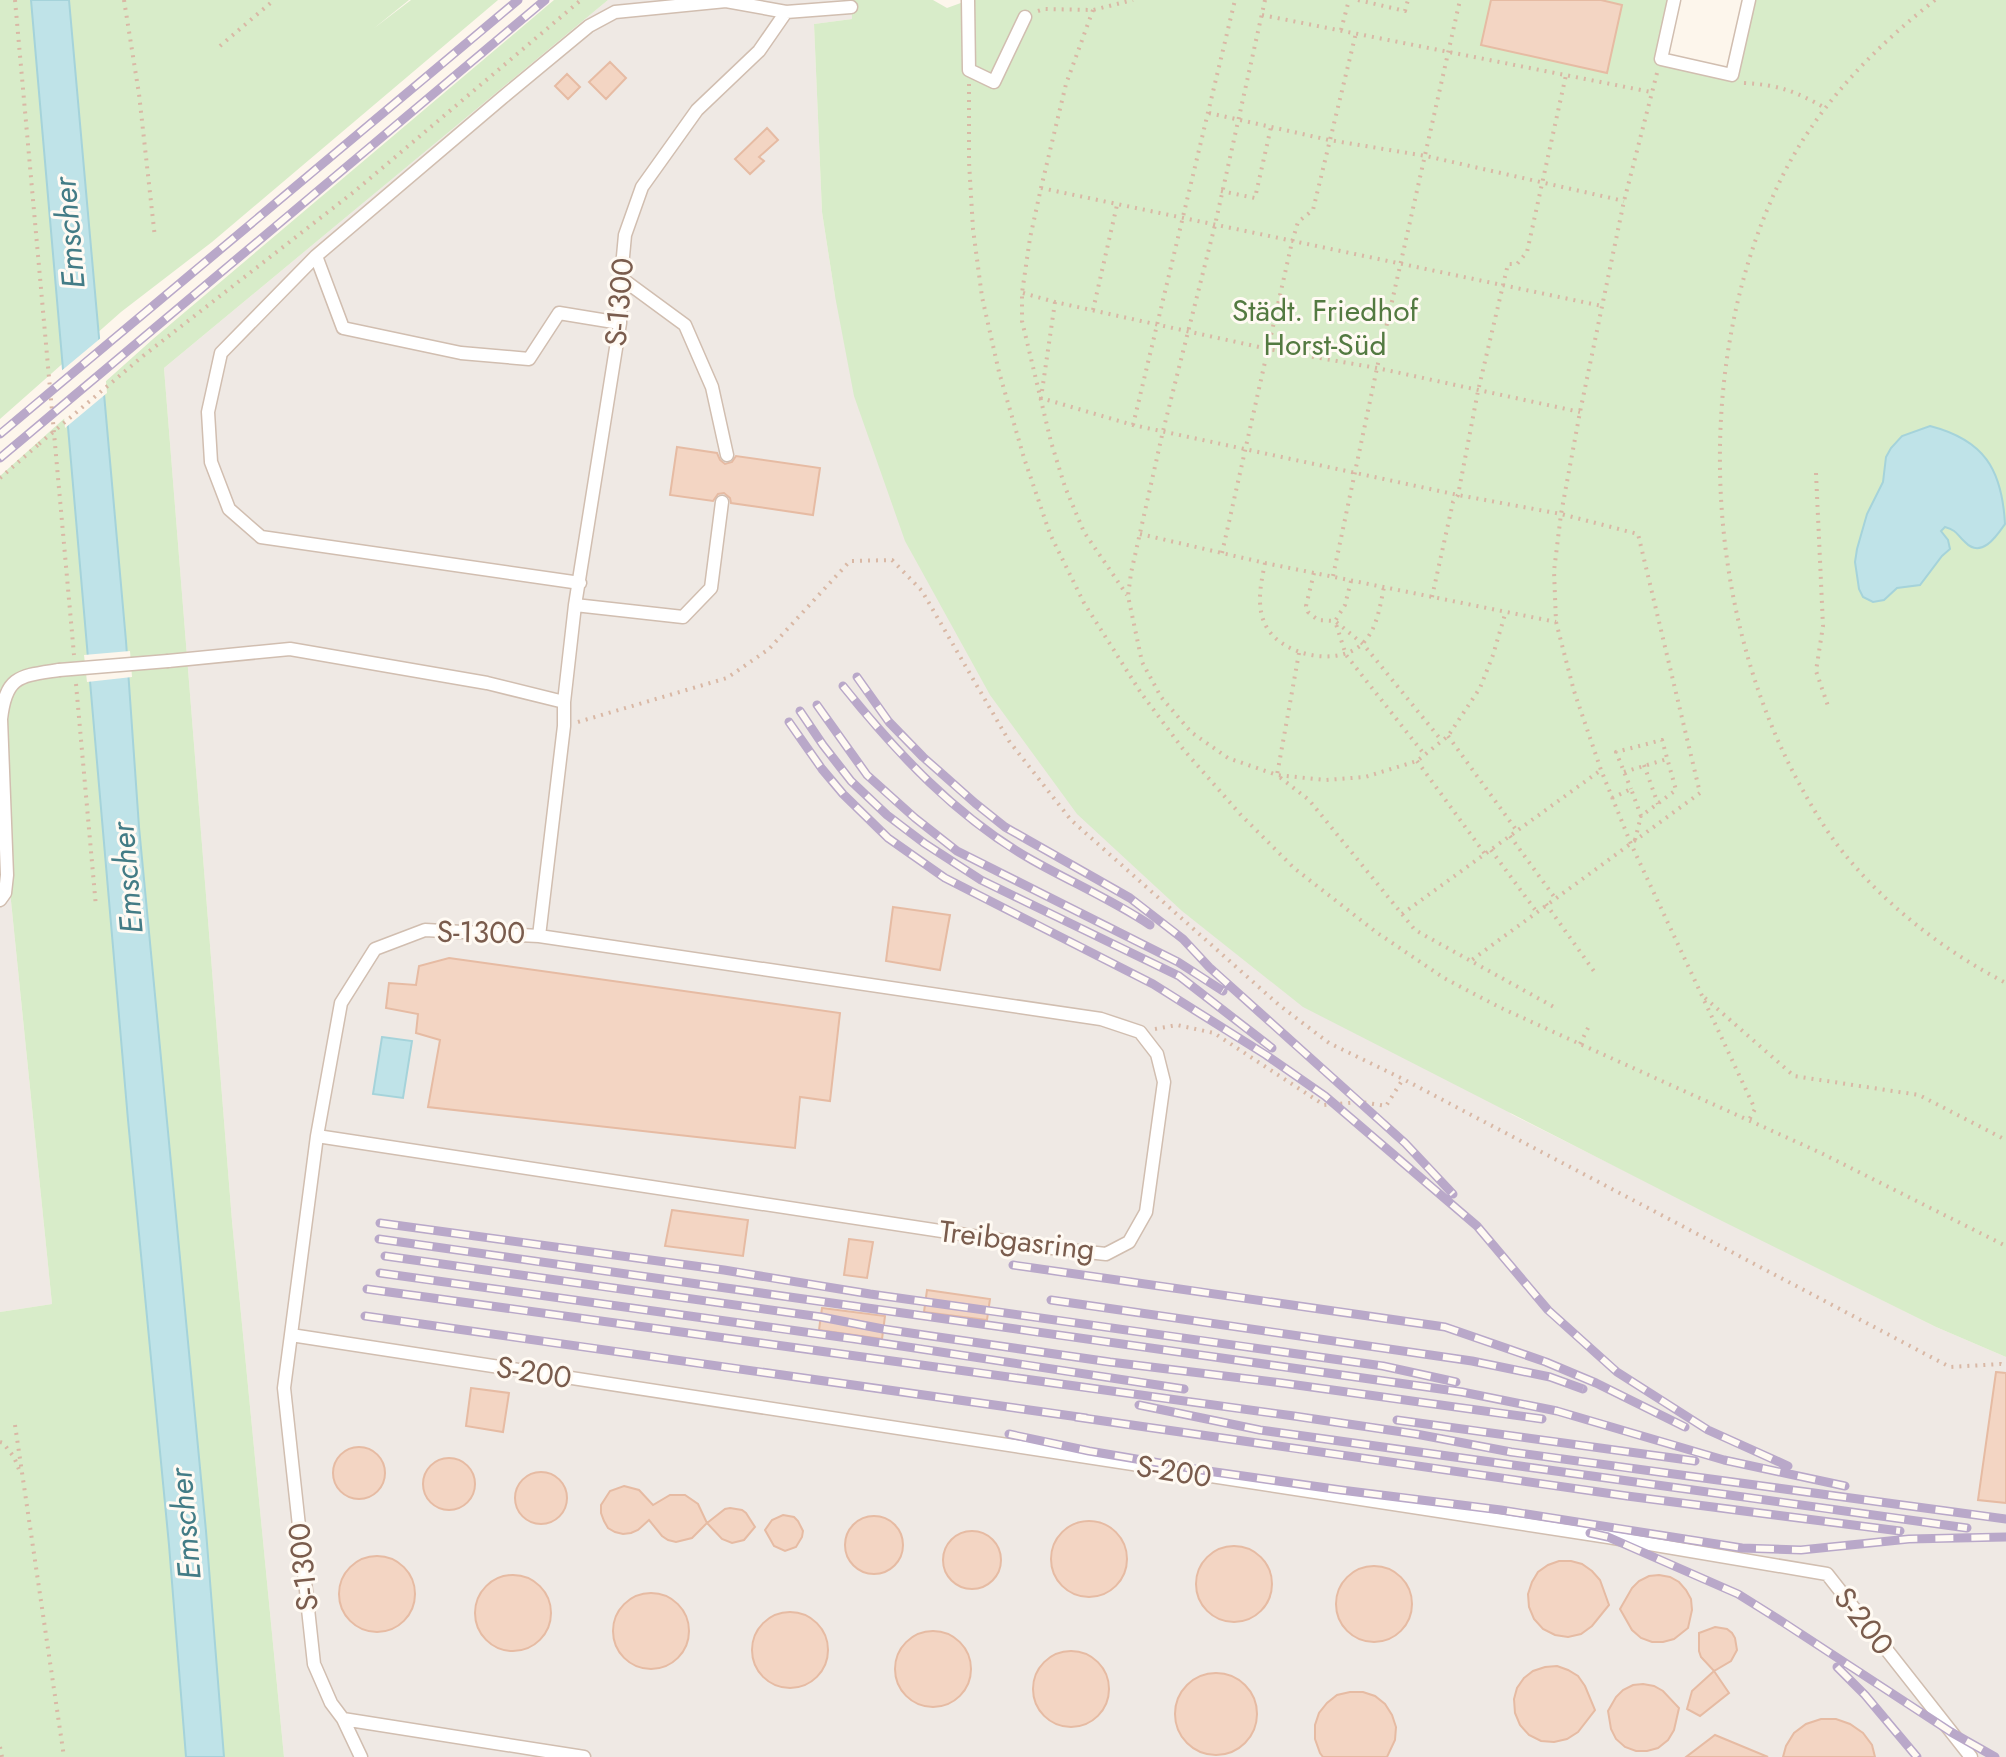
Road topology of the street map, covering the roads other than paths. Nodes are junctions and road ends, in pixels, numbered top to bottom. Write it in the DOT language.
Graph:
graph roads {
  1 [pos="968,0"];
  2 [pos="1674,0"];
  3 [pos="1749,0"];
  4 [pos="851,7"];
  5 [pos="786,12"];
  6 [pos="1025,17"];
  7 [pos="316,256"];
  8 [pos="621,278"];
  9 [pos="620,323"];
  10 [pos="727,455"];
  11 [pos="722,502"];
  12 [pos="580,583"];
  13 [pos="575,605"];
  14 [pos="564,702"];
  15 [pos="2,894"];
  16 [pos="539,936"];
  17 [pos="317,1136"];
  18 [pos="291,1335"];
  19 [pos="343,1719"];
  20 [pos="361,1757"];
  21 [pos="584,1757"];
  22 [pos="1971,1757"];
  1 -- 6 [label="lane"];
  2 -- 3 [label="lane"];
  4 -- 5 [label="lane"];
  5 -- 7 [label="lane"];
  5 -- 8 [label="lane, S-1300"];
  7 -- 9 [label="lane"];
  7 -- 12 [label="lane"];
  8 -- 9 [label="lane, S-1300"];
  8 -- 10 [label="lane"];
  9 -- 12 [label="lane, S-1300"];
  11 -- 13 [label="lane"];
  12 -- 13 [label="lane, S-1300"];
  13 -- 14 [label="lane, S-1300"];
  14 -- 15 [label="lane, bridge"];
  14 -- 16 [label="lane, S-1300"];
  16 -- 17 [label="lane, S-1300"];
  16 -- 17 [label="lane, Treibgasring"];
  17 -- 18 [label="lane, S-1300"];
  18 -- 19 [label="lane, S-1300"];
  18 -- 22 [label="lane, S-200"];
  19 -- 20 [label="lane, S-1300"];
  19 -- 21 [label="lane"];
}
